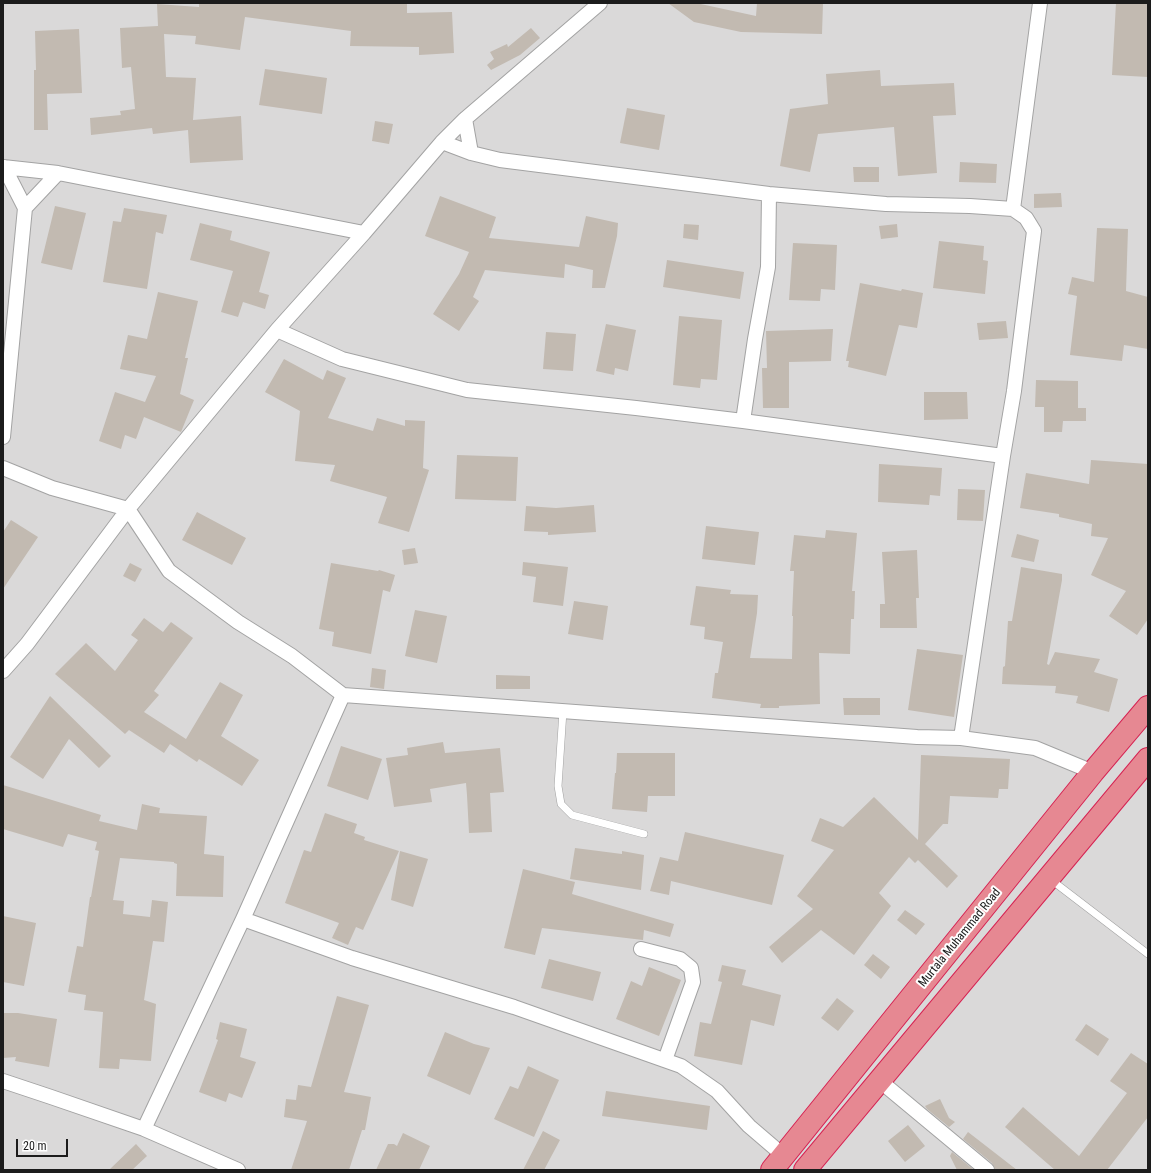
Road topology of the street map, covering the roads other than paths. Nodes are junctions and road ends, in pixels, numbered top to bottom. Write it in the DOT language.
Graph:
graph roads {
  1 [pos="600,3"];
  2 [pos="1040,3"];
  3 [pos="465,119"];
  4 [pos="442,142"];
  5 [pos="471,153"];
  6 [pos="4,167"];
  7 [pos="58,173"];
  8 [pos="769,194"];
  9 [pos="25,208"];
  10 [pos="1013,209"];
  11 [pos="364,233"];
  12 [pos="277,330"];
  13 [pos="743,421"];
  14 [pos="3,437"];
  15 [pos="1003,456"];
  16 [pos="3,468"];
  17 [pos="128,509"];
  18 [pos="3,671"];
  19 [pos="343,694"];
  20 [pos="1148,707"];
  21 [pos="563,711"];
  22 [pos="961,738"];
  23 [pos="1148,758"];
  24 [pos="1093,772"];
  25 [pos="644,834"];
  26 [pos="1049,878"];
  27 [pos="243,919"];
  28 [pos="641,949"];
  29 [pos="1148,954"];
  30 [pos="665,1060"];
  31 [pos="3,1081"];
  32 [pos="880,1081"];
  33 [pos="144,1129"];
  34 [pos="778,1163"];
  35 [pos="238,1170"];
  36 [pos="805,1170"];
  37 [pos="987,1170"];
  1 -- 3 [label="street"];
  2 -- 10 [label="street"];
  3 -- 4 [label="street"];
  3 -- 5 [label="street"];
  4 -- 5 [label="street"];
  4 -- 11 [label="street"];
  5 -- 8 [label="street"];
  6 -- 7 [label="street"];
  6 -- 9 [label="street"];
  7 -- 9 [label="street"];
  7 -- 11 [label="street"];
  8 -- 10 [label="street"];
  8 -- 13 [label="street"];
  9 -- 14 [label="street"];
  10 -- 15 [label="street"];
  11 -- 12 [label="street"];
  12 -- 13 [label="street"];
  12 -- 17 [label="street"];
  13 -- 15 [label="street"];
  15 -- 22 [label="street"];
  16 -- 17 [label="street"];
  17 -- 18 [label="street"];
  17 -- 19 [label="street"];
  19 -- 21 [label="street"];
  19 -- 27 [label="street"];
  20 -- 24 [label="highway, Murtala Muhammad Road"];
  21 -- 22 [label="street"];
  21 -- 25 [label="lane"];
  22 -- 24 [label="street"];
  23 -- 26 [label="highway"];
  24 -- 34 [label="highway, Murtala Muhammad Road"];
  26 -- 29 [label="lane"];
  26 -- 32 [label="highway"];
  27 -- 30 [label="street"];
  27 -- 33 [label="street"];
  28 -- 30 [label="street"];
  30 -- 34 [label="street"];
  31 -- 33 [label="street"];
  32 -- 36 [label="highway"];
  32 -- 37 [label="street"];
  33 -- 35 [label="street"];
}
